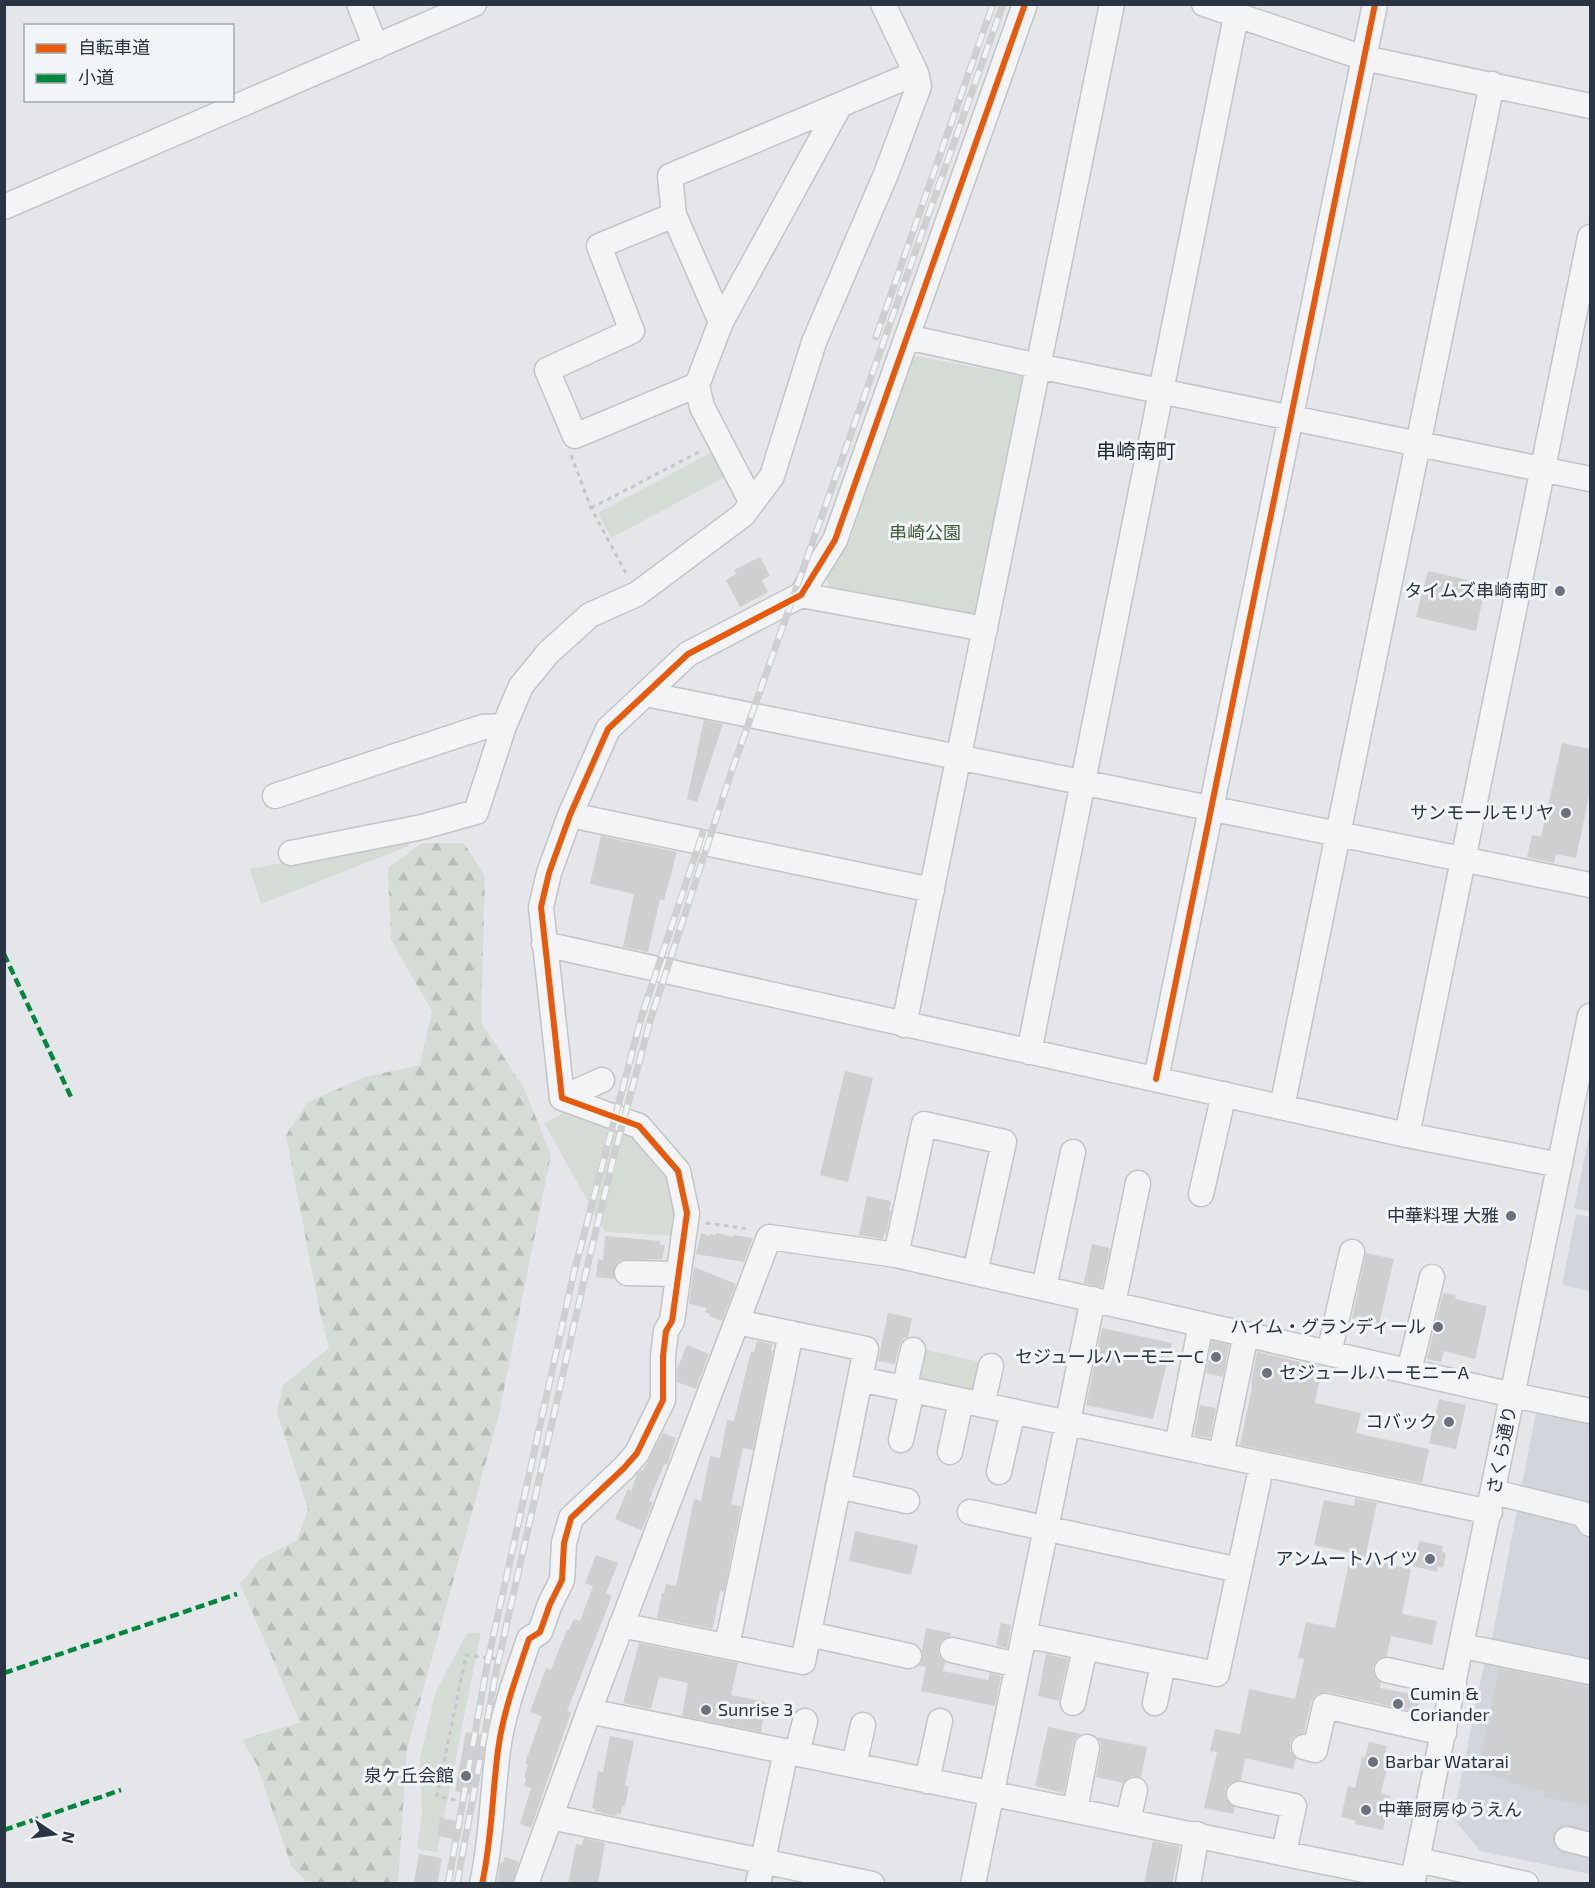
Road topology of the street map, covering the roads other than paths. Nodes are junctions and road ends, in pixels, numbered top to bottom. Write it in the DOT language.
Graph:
graph roads {
  1 [pos="358,4"];
  2 [pos="883,4"];
  3 [pos="1025,4"];
  4 [pos="1112,4"];
  5 [pos="1203,4"];
  6 [pos="1375,4"];
  7 [pos="469,6"];
  8 [pos="1236,16"];
  9 [pos="376,47"];
  10 [pos="1364,58"];
  11 [pos="916,73"];
  12 [pos="1492,84"];
  13 [pos="840,105"];
  14 [pos="1590,106"];
  15 [pos="4,207"];
  16 [pos="674,215"];
  17 [pos="1590,237"];
  18 [pos="721,322"];
  19 [pos="907,337"];
  20 [pos="1038,366"];
  21 [pos="697,385"];
  22 [pos="1160,391"];
  23 [pos="1290,417"];
  24 [pos="1418,443"];
  25 [pos="1543,469"];
  26 [pos="1590,479"];
  27 [pos="753,503"];
  28 [pos="801,595"];
  29 [pos="985,629"];
  30 [pos="646,694"];
  31 [pos="504,726"];
  32 [pos="959,758"];
  33 [pos="1084,782"];
  34 [pos="275,796"];
  35 [pos="1210,807"];
  36 [pos="570,816"];
  37 [pos="1338,834"];
  38 [pos="291,853"];
  39 [pos="1463,859"];
  40 [pos="1590,885"];
  41 [pos="932,890"];
  42 [pos="544,944"];
  43 [pos="1590,1016"];
  44 [pos="904,1025"];
  45 [pos="1029,1052"];
  46 [pos="1156,1079"];
  47 [pos="602,1080"];
  48 [pos="1224,1094"];
  49 [pos="562,1098"];
  50 [pos="1282,1107"];
  51 [pos="1407,1135"];
  52 [pos="1073,1152"];
  53 [pos="1560,1165"];
  54 [pos="1138,1183"];
  55 [pos="1200,1194"];
  56 [pos="1352,1252"];
  57 [pos="896,1255"];
  58 [pos="627,1273"];
  59 [pos="975,1273"];
  60 [pos="678,1274"];
  61 [pos="1432,1277"];
  62 [pos="1044,1288"];
  63 [pos="1103,1301"];
  64 [pos="737,1322"];
  65 [pos="1201,1324"];
  66 [pos="791,1334"];
  67 [pos="1246,1334"];
  68 [pos="913,1350"];
  69 [pos="1329,1353"];
  70 [pos="991,1366"];
  71 [pos="1409,1371"];
  72 [pos="860,1379"];
  73 [pos="908,1389"];
  74 [pos="1513,1395"];
  75 [pos="972,1403"];
  76 [pos="1590,1410"];
  77 [pos="1013,1411"];
  78 [pos="1068,1423"];
  79 [pos="901,1440"];
  80 [pos="1177,1446"];
  81 [pos="950,1452"];
  82 [pos="1221,1455"];
  83 [pos="1262,1464"];
  84 [pos="999,1472"];
  85 [pos="838,1486"];
  86 [pos="907,1501"];
  87 [pos="1492,1502"];
  88 [pos="970,1512"];
  89 [pos="1590,1524"];
  90 [pos="1046,1529"];
  91 [pos="1239,1570"];
  92 [pos="621,1625"];
  93 [pos="809,1634"];
  94 [pos="1024,1635"];
  95 [pos="728,1646"];
  96 [pos="1462,1646"];
  97 [pos="1085,1648"];
  98 [pos="952,1650"];
  99 [pos="909,1656"];
  100 [pos="1164,1664"];
  101 [pos="1017,1665"];
  102 [pos="1387,1670"];
  103 [pos="1590,1672"];
  104 [pos="1454,1685"];
  105 [pos="1073,1703"];
  106 [pos="1155,1703"];
  107 [pos="589,1711"];
  108 [pos="805,1721"];
  109 [pos="940,1721"];
  110 [pos="863,1725"];
  111 [pos="1444,1733"];
  112 [pos="1087,1748"];
  113 [pos="1304,1748"];
  114 [pos="791,1752"];
  115 [pos="854,1765"];
  116 [pos="927,1781"];
  117 [pos="1135,1790"];
  118 [pos="991,1794"];
  119 [pos="1250,1796"];
  120 [pos="1075,1810"];
  121 [pos="551,1817"];
  122 [pos="1128,1821"];
  123 [pos="1197,1834"];
  124 [pos="1567,1839"];
  125 [pos="1590,1845"];
  126 [pos="1284,1852"];
  127 [pos="761,1872"];
  128 [pos="1414,1874"];
  129 [pos="482,1884"];
  130 [pos="526,1884"];
  131 [pos="872,1884"];
  132 [pos="973,1884"];
  133 [pos="1188,1884"];
  134 [pos="1526,1884"];
  1 -- 9 [label="street"];
  2 -- 11 [label="street"];
  3 -- 19 [label="street"];
  4 -- 20 [label="street"];
  5 -- 8 [label="street"];
  6 -- 10 [label="street"];
  7 -- 9 [label="street"];
  8 -- 10 [label="street"];
  8 -- 22 [label="street"];
  9 -- 15 [label="street"];
  10 -- 12 [label="street"];
  10 -- 23 [label="street"];
  11 -- 13 [label="street"];
  11 -- 27 [label="street"];
  12 -- 14 [label="street"];
  12 -- 24 [label="street"];
  13 -- 16 [label="street"];
  13 -- 18 [label="street"];
  16 -- 18 [label="street"];
  16 -- 21 [label="street"];
  17 -- 25 [label="street"];
  18 -- 21 [label="street"];
  19 -- 20 [label="street"];
  19 -- 28 [label="street"];
  20 -- 22 [label="street"];
  20 -- 29 [label="street"];
  21 -- 27 [label="street"];
  22 -- 23 [label="street"];
  22 -- 33 [label="street"];
  23 -- 24 [label="street"];
  23 -- 35 [label="street"];
  24 -- 25 [label="street"];
  24 -- 37 [label="street"];
  25 -- 26 [label="street"];
  25 -- 39 [label="street"];
  27 -- 31 [label="street"];
  28 -- 29 [label="street"];
  28 -- 30 [label="street"];
  29 -- 32 [label="street"];
  30 -- 32 [label="street"];
  30 -- 36 [label="street"];
  31 -- 34 [label="street"];
  31 -- 38 [label="street"];
  32 -- 33 [label="street"];
  32 -- 41 [label="street"];
  33 -- 35 [label="street"];
  33 -- 45 [label="street"];
  35 -- 37 [label="street"];
  35 -- 46 [label="street"];
  36 -- 41 [label="street"];
  36 -- 42 [label="street"];
  37 -- 39 [label="street"];
  37 -- 50 [label="street"];
  39 -- 40 [label="street"];
  39 -- 51 [label="street"];
  41 -- 44 [label="street"];
  42 -- 44 [label="street"];
  42 -- 49 [label="street"];
  43 -- 53 [label="street, さくら通り"];
  44 -- 45 [label="street"];
  45 -- 46 [label="street"];
  46 -- 48 [label="street"];
  47 -- 49 [label="street"];
  48 -- 50 [label="street"];
  48 -- 55 [label="street"];
  49 -- 60 [label="street"];
  50 -- 51 [label="street"];
  51 -- 53 [label="street"];
  52 -- 62 [label="street"];
  53 -- 74 [label="street, さくら通り"];
  54 -- 63 [label="street"];
  56 -- 69 [label="street"];
  57 -- 59 [label="street"];
  57 -- 59 [label="street"];
  57 -- 64 [label="street"];
  58 -- 60 [label="street"];
  59 -- 62 [label="street"];
  60 -- 129 [label="street"];
  61 -- 71 [label="street"];
  62 -- 63 [label="street"];
  63 -- 65 [label="street"];
  63 -- 78 [label="street"];
  64 -- 66 [label="street"];
  64 -- 92 [label="street"];
  65 -- 67 [label="street"];
  65 -- 80 [label="street"];
  66 -- 72 [label="street"];
  66 -- 95 [label="street"];
  67 -- 69 [label="street"];
  67 -- 82 [label="street"];
  68 -- 73 [label="street"];
  69 -- 71 [label="street"];
  70 -- 75 [label="street"];
  71 -- 74 [label="street"];
  72 -- 73 [label="street"];
  72 -- 85 [label="street"];
  73 -- 75 [label="street"];
  73 -- 79 [label="street"];
  74 -- 76 [label="street"];
  74 -- 87 [label="street, さくら通り"];
  75 -- 77 [label="street"];
  75 -- 81 [label="street"];
  77 -- 78 [label="street"];
  77 -- 84 [label="street"];
  78 -- 80 [label="street"];
  78 -- 90 [label="street"];
  80 -- 82 [label="street"];
  82 -- 83 [label="street"];
  83 -- 87 [label="street"];
  83 -- 91 [label="street"];
  85 -- 86 [label="street"];
  85 -- 93 [label="street"];
  87 -- 89 [label="street"];
  87 -- 96 [label="street, さくら通り"];
  88 -- 90 [label="street"];
  90 -- 91 [label="street"];
  90 -- 94 [label="street"];
  91 -- 100 [label="street"];
  92 -- 95 [label="street"];
  92 -- 107 [label="street"];
  93 -- 95 [label="street"];
  93 -- 99 [label="street"];
  94 -- 97 [label="street"];
  94 -- 101 [label="street"];
  96 -- 103 [label="street"];
  96 -- 104 [label="street, さくら通り"];
  97 -- 100 [label="street"];
  97 -- 105 [label="street"];
  98 -- 101 [label="street"];
  100 -- 106 [label="street"];
  101 -- 118 [label="street"];
  102 -- 104 [label="street"];
  104 -- 111 [label="street, さくら通り"];
  107 -- 114 [label="street"];
  107 -- 121 [label="street"];
  108 -- 114 [label="street"];
  109 -- 116 [label="street"];
  110 -- 115 [label="street"];
  111 -- 113 [label="street"];
  111 -- 128 [label="street, さくら通り"];
  112 -- 120 [label="street"];
  114 -- 115 [label="street"];
  114 -- 127 [label="street"];
  115 -- 116 [label="street"];
  116 -- 118 [label="street"];
  117 -- 122 [label="street"];
  118 -- 120 [label="street"];
  118 -- 132 [label="street"];
  119 -- 126 [label="street"];
  120 -- 122 [label="street"];
  121 -- 127 [label="street"];
  121 -- 130 [label="street"];
  122 -- 123 [label="street"];
  123 -- 126 [label="street"];
  123 -- 133 [label="street"];
  124 -- 125 [label="street"];
  126 -- 128 [label="street"];
  127 -- 131 [label="street"];
  128 -- 134 [label="street"];
}
